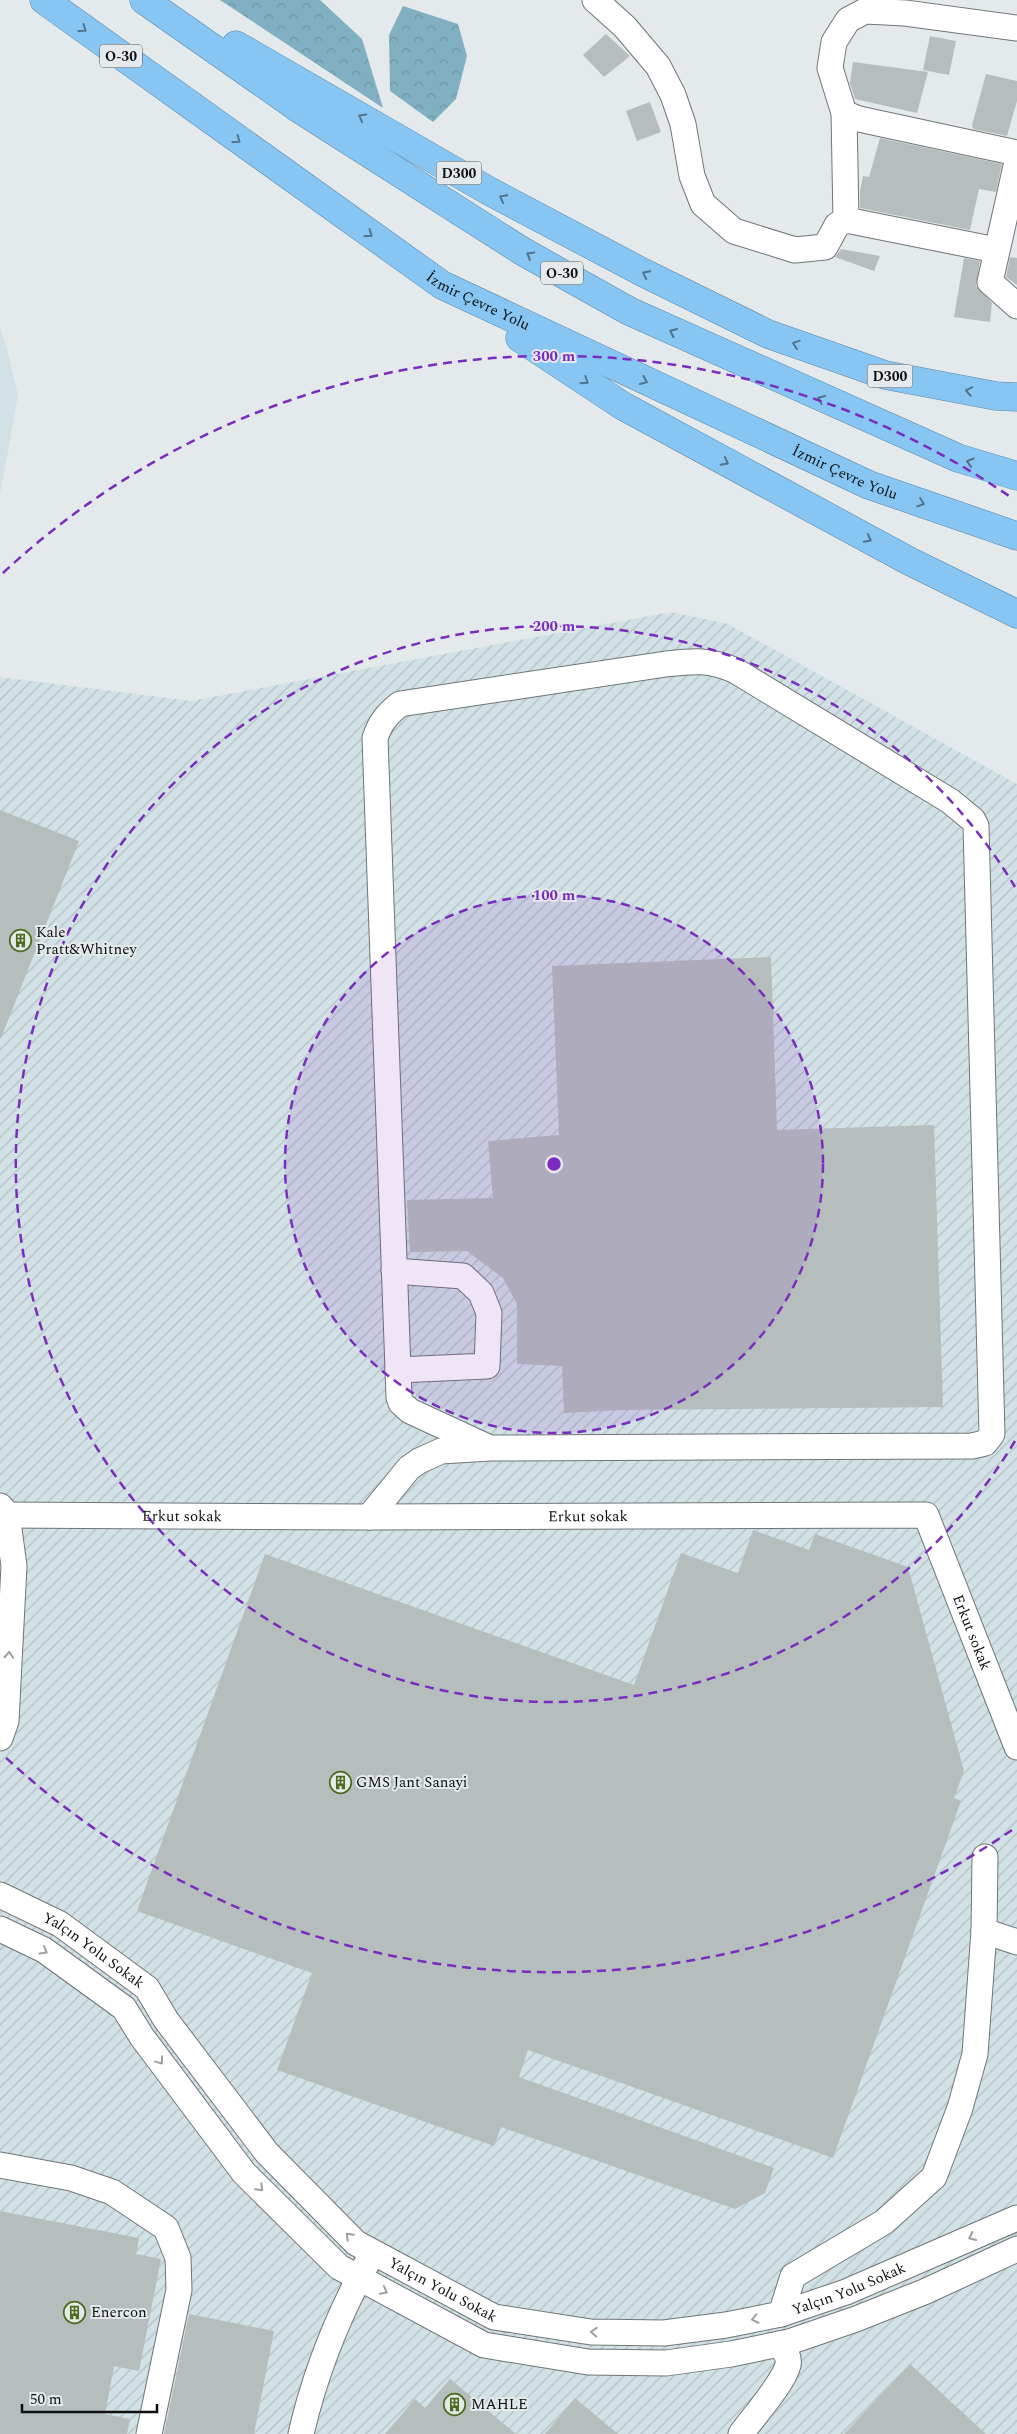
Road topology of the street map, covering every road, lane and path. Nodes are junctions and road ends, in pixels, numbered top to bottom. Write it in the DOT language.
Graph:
graph roads {
  1 [pos="44,0"];
  2 [pos="144,0"];
  3 [pos="156,0"];
  4 [pos="595,0"];
  5 [pos="1017,28"];
  6 [pos="844,113"];
  7 [pos="1017,153"];
  8 [pos="1017,162"];
  9 [pos="846,220"];
  10 [pos="996,250"];
  11 [pos="442,285"];
  12 [pos="1017,306"];
  13 [pos="1017,397"];
  14 [pos="1017,476"];
  15 [pos="1017,536"];
  16 [pos="1017,614"];
  17 [pos="394,1271"];
  18 [pos="398,1370"];
  19 [pos="490,1448"];
  20 [pos="2,1511"];
  21 [pos="369,1517"];
  22 [pos="0,1738"];
  23 [pos="1017,1746"];
  24 [pos="985,1857"];
  25 [pos="0,1895"];
  26 [pos="0,1929"];
  27 [pos="984,1931"];
  28 [pos="1017,1942"];
  29 [pos="0,2165"];
  30 [pos="1017,2218"];
  31 [pos="1017,2249"];
  32 [pos="373,2252"];
  33 [pos="359,2278"];
  34 [pos="781,2314"];
  35 [pos="779,2344"];
  36 [pos="149,2434"];
  37 [pos="301,2434"];
  38 [pos="741,2434"];
  1 -- 11 [label="highway, İzmir Çevre Yolu / O-30, one-way"];
  14 -- 2 [label="highway, O-30, one-way"];
  13 -- 3 [label="highway, D300, one-way"];
  4 -- 9 [label="street"];
  5 -- 6 [label="street"];
  6 -- 7 [label="street"];
  6 -- 9 [label="street"];
  8 -- 10 [label="street"];
  9 -- 10 [label="street"];
  10 -- 12 [label="street"];
  11 -- 15 [label="highway, İzmir Çevre Yolu / O-30, one-way"];
  11 -- 16 [label="highway, one-way"];
  17 -- 18 [label="street"];
  17 -- 18 [label="street"];
  17 -- 19 [label="street"];
  18 -- 19 [label="street"];
  19 -- 21 [label="street"];
  20 -- 21 [label="street, Erkut sokak"];
  22 -- 20 [label="street, one-way"];
  21 -- 23 [label="street, Erkut sokak"];
  24 -- 27 [label="street"];
  32 -- 25 [label="street, Yalçın Yolu Sokak, one-way"];
  26 -- 33 [label="street, Yalçın Yolu Sokak, one-way"];
  27 -- 28 [label="street"];
  27 -- 34 [label="street"];
  29 -- 36 [label="street"];
  30 -- 34 [label="street, Yalçın Yolu Sokak, one-way"];
  31 -- 35 [label="street, Yalçın Yolu Sokak"];
  32 -- 33 [label="street"];
  34 -- 32 [label="street, Yalçın Yolu Sokak, one-way"];
  33 -- 35 [label="street, Yalçın Yolu Sokak, one-way"];
  33 -- 37 [label="street"];
  35 -- 38 [label="street"];
}
